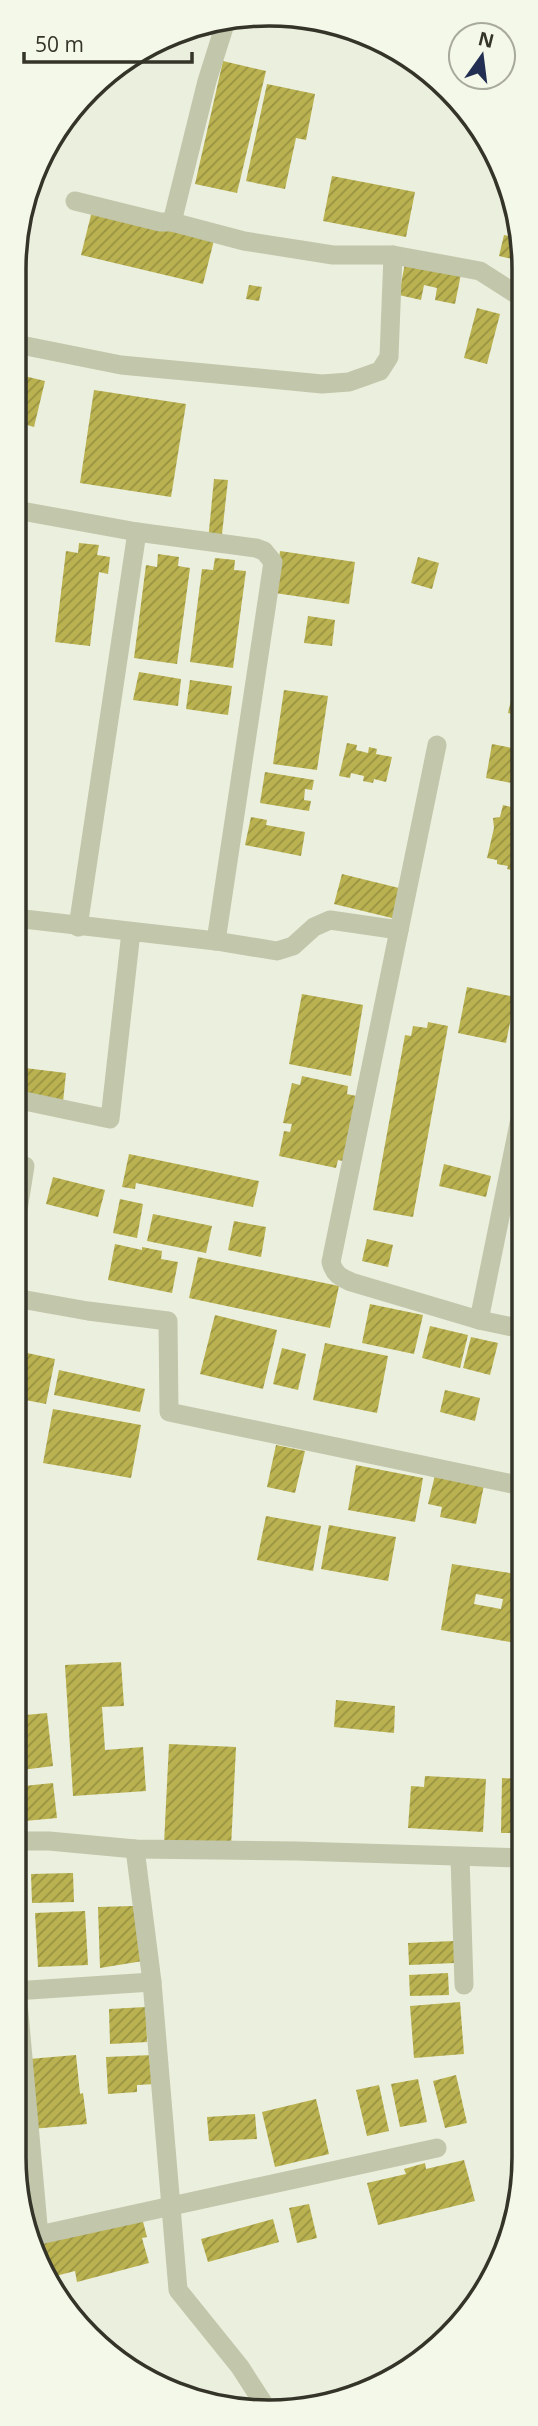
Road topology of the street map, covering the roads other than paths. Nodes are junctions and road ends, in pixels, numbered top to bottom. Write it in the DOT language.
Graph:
graph roads {
  1 [pos="223,31"];
  2 [pos="75,201"];
  3 [pos="172,222"];
  4 [pos="393,255"];
  5 [pos="511,291"];
  6 [pos="26,346"];
  7 [pos="26,512"];
  8 [pos="137,532"];
  9 [pos="437,745"];
  10 [pos="26,920"];
  11 [pos="78,927"];
  12 [pos="399,930"];
  13 [pos="131,932"];
  14 [pos="216,941"];
  15 [pos="26,1101"];
  16 [pos="511,1161"];
  17 [pos="27,1300"];
  18 [pos="479,1320"];
  19 [pos="512,1327"];
  20 [pos="512,1484"];
  21 [pos="27,1841"];
  22 [pos="135,1849"];
  23 [pos="460,1857"];
  24 [pos="512,1858"];
  25 [pos="152,1982"];
  26 [pos="464,1985"];
  27 [pos="27,1990"];
  28 [pos="27,2140"];
  29 [pos="437,2148"];
  30 [pos="171,2206"];
  31 [pos="32,2208"];
  32 [pos="39,2235"];
  33 [pos="261,2399"];
  1 -- 3 [label="street"];
  2 -- 3 [label="street"];
  3 -- 4 [label="street"];
  4 -- 5 [label="street"];
  4 -- 6 [label="street"];
  7 -- 8 [label="street"];
  8 -- 11 [label="street"];
  8 -- 14 [label="street"];
  9 -- 12 [label="street"];
  10 -- 11 [label="street"];
  11 -- 13 [label="street"];
  12 -- 14 [label="street"];
  12 -- 18 [label="street"];
  13 -- 14 [label="street"];
  13 -- 15 [label="street"];
  16 -- 18 [label="street"];
  17 -- 20 [label="street"];
  18 -- 19 [label="street"];
  21 -- 22 [label="street"];
  22 -- 23 [label="street"];
  22 -- 25 [label="street"];
  23 -- 24 [label="street"];
  23 -- 26 [label="street"];
  25 -- 27 [label="street"];
  25 -- 30 [label="street"];
  28 -- 31 [label="street"];
  29 -- 30 [label="street"];
  30 -- 32 [label="street"];
  30 -- 33 [label="street"];
}
